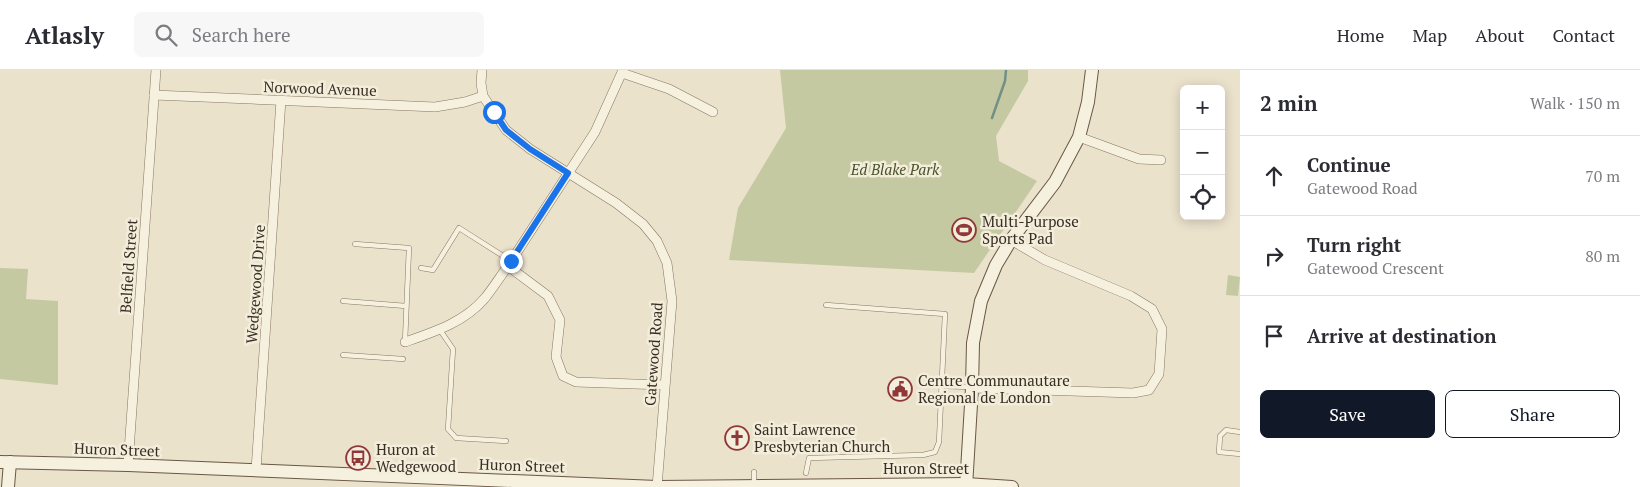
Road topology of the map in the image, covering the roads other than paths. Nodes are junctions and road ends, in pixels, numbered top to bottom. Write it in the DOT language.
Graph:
graph roads {
  1 [pos="156,70"];
  2 [pos="482,70"];
  3 [pos="1092,70"];
  4 [pos="622,72"];
  5 [pos="154,95"];
  6 [pos="483,96"];
  7 [pos="281,100"];
  8 [pos="713,112"];
  9 [pos="1079,137"];
  10 [pos="1161,160"];
  11 [pos="568,173"];
  12 [pos="1011,240"];
  13 [pos="355,244"];
  14 [pos="509,264"];
  15 [pos="421,268"];
  16 [pos="343,301"];
  17 [pos="826,305"];
  18 [pos="406,306"];
  19 [pos="440,330"];
  20 [pos="405,342"];
  21 [pos="343,355"];
  22 [pos="403,360"];
  23 [pos="664,385"];
  24 [pos="941,386"];
  25 [pos="972,388"];
  26 [pos="1240,432"];
  27 [pos="506,441"];
  28 [pos="1240,454"];
  29 [pos="5,462"];
  30 [pos="128,465"];
  31 [pos="256,470"];
  32 [pos="754,472"];
  33 [pos="806,473"];
  34 [pos="966,485"];
  35 [pos="657,486"];
  36 [pos="754,486"];
  37 [pos="8,487"];
  38 [pos="1012,487"];
  1 -- 5 [label="street, Belfield Street"];
  2 -- 6 [label="street"];
  3 -- 9 [label="main road"];
  4 -- 8 [label="street"];
  4 -- 11 [label="street"];
  5 -- 7 [label="street, Norwood Avenue"];
  5 -- 30 [label="street, Belfield Street"];
  6 -- 7 [label="street, Norwood Avenue"];
  6 -- 11 [label="street, Gatewood Road"];
  7 -- 31 [label="street, Wedgewood Drive"];
  9 -- 10 [label="street"];
  9 -- 12 [label="main road"];
  11 -- 14 [label="street"];
  11 -- 23 [label="street, Gatewood Road"];
  12 -- 25 [label="main road"];
  12 -- 25 [label="street"];
  13 -- 18 [label="lane"];
  14 -- 15 [label="lane"];
  14 -- 19 [label="street"];
  14 -- 23 [label="street"];
  16 -- 18 [label="lane"];
  17 -- 24 [label="lane"];
  18 -- 20 [label="lane"];
  19 -- 20 [label="street"];
  19 -- 27 [label="lane"];
  21 -- 22 [label="lane"];
  23 -- 35 [label="street, Gatewood Road"];
  24 -- 25 [label="lane"];
  24 -- 33 [label="lane"];
  25 -- 34 [label="main road"];
  26 -- 28 [label="lane"];
  29 -- 30 [label="main road, Huron Street"];
  29 -- 37 [label="main road"];
  30 -- 31 [label="main road, Huron Street"];
  31 -- 35 [label="main road, Huron Street"];
  32 -- 36 [label="lane"];
  34 -- 36 [label="main road, Huron Street"];
  34 -- 38 [label="main road, Huron Street"];
  35 -- 36 [label="main road, Huron Street"];
}
